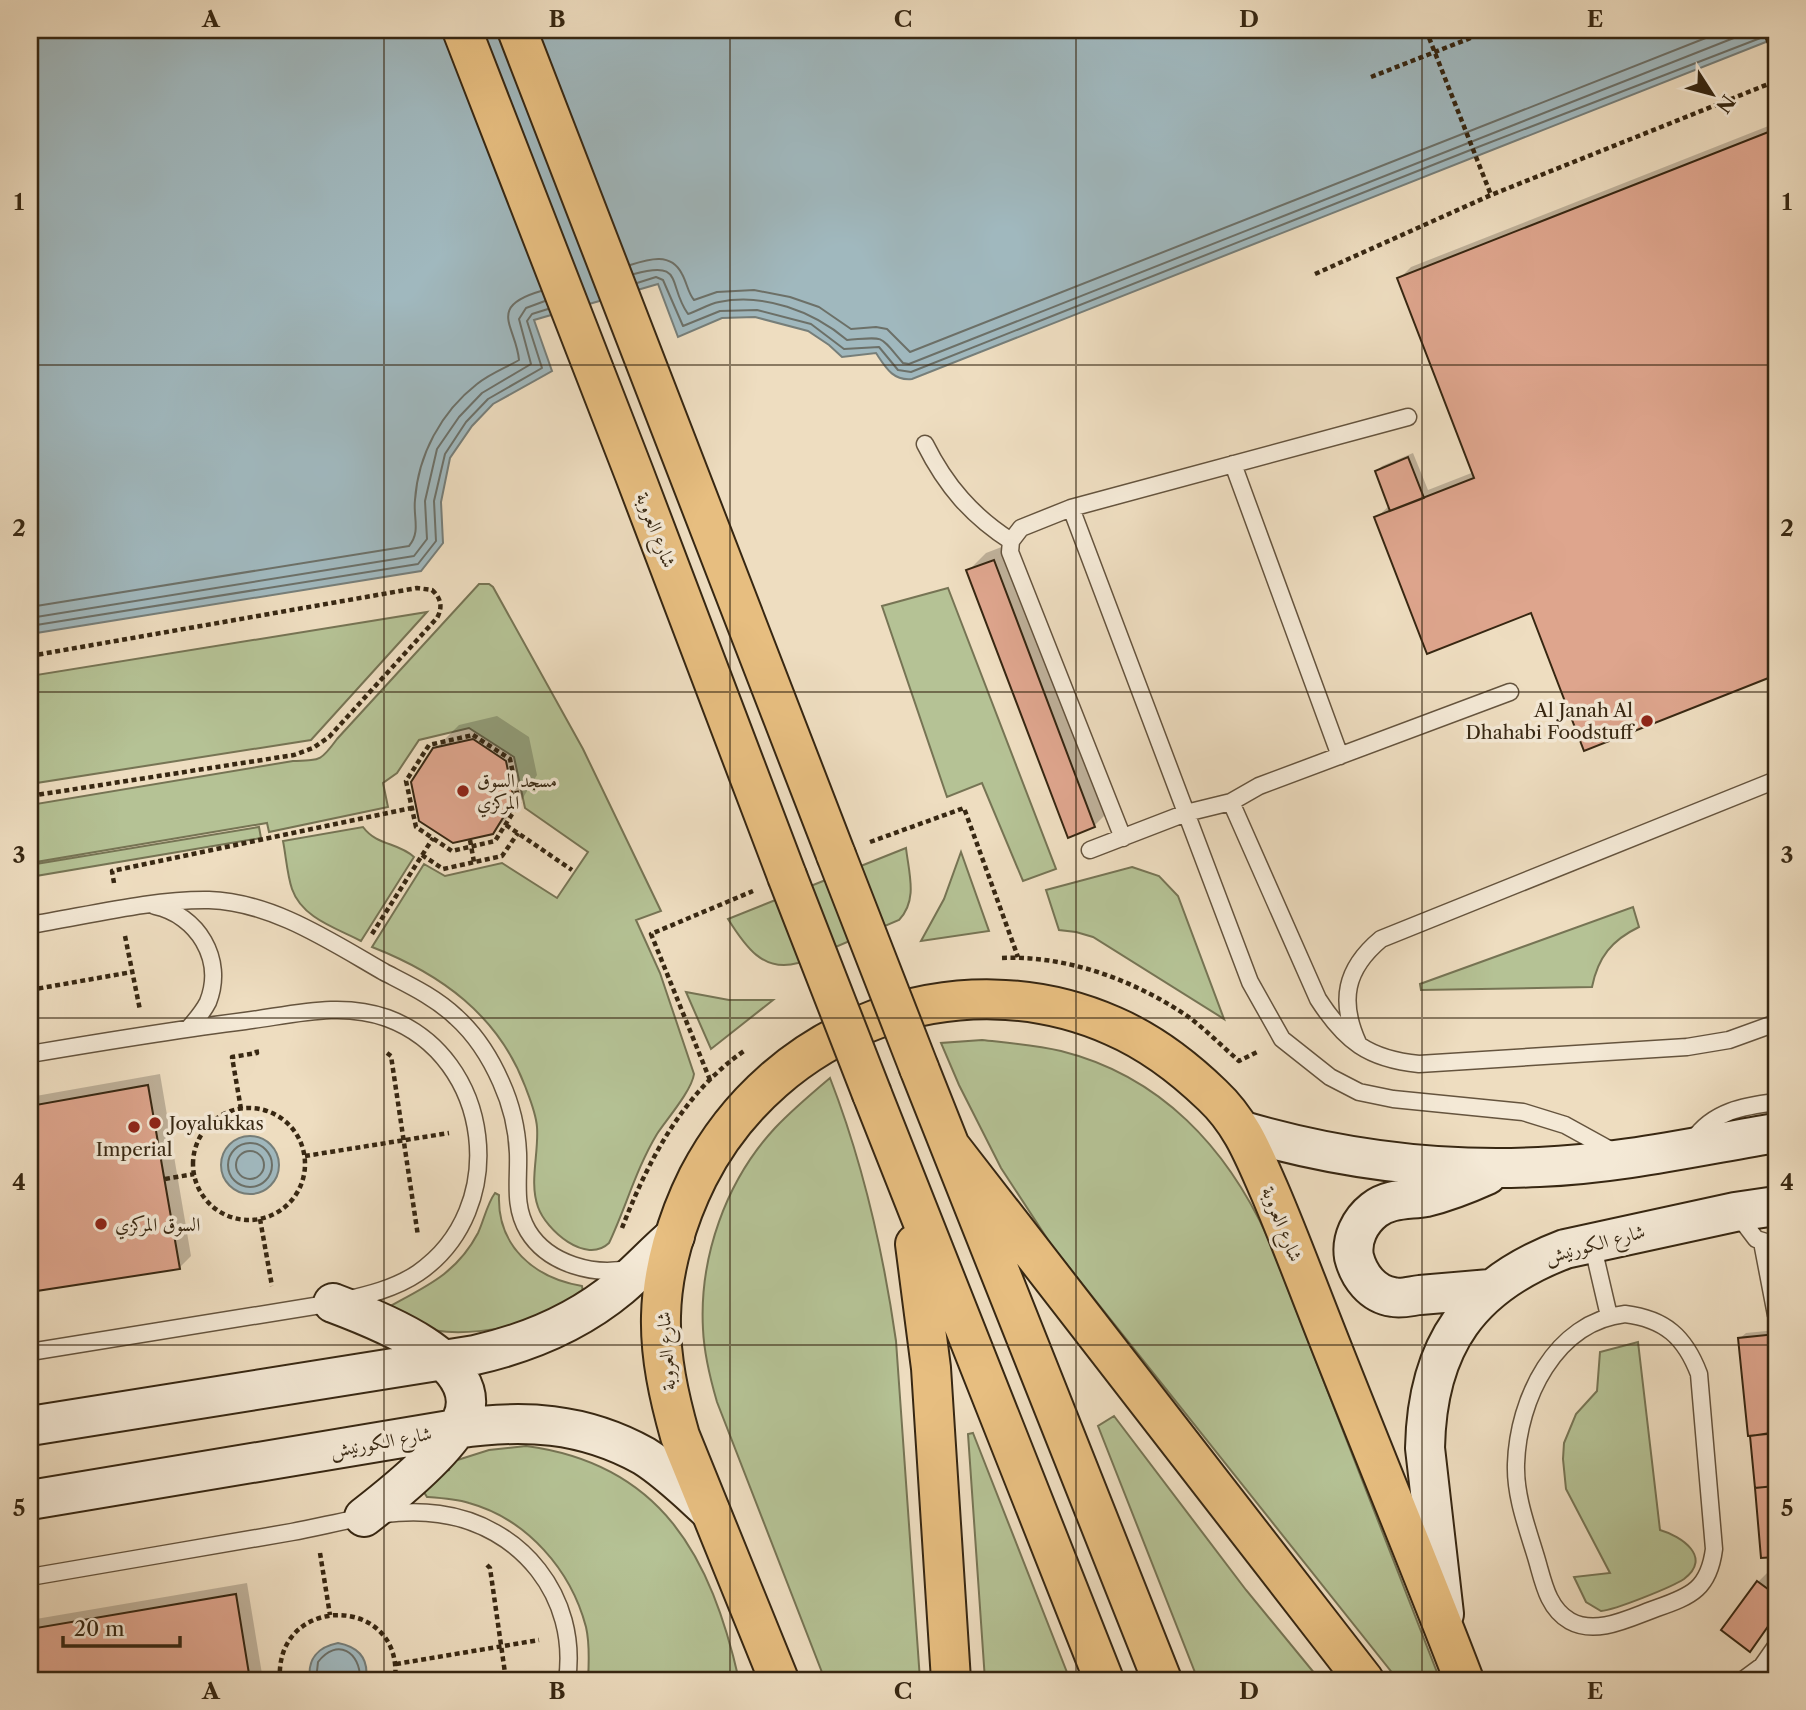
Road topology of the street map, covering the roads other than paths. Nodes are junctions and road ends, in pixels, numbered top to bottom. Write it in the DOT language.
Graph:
graph roads {
  1 [pos="462,30"];
  2 [pos="517,30"];
  3 [pos="1408,417"];
  4 [pos="925,444"];
  5 [pos="1233,464"];
  6 [pos="1071,508"];
  7 [pos="1011,541"];
  8 [pos="1510,692"];
  9 [pos="1340,756"];
  10 [pos="1776,780"];
  11 [pos="1231,802"];
  12 [pos="1186,814"];
  13 [pos="1123,838"];
  14 [pos="1090,850"];
  15 [pos="151,905"];
  16 [pos="30,925"];
  17 [pos="1776,1023"];
  18 [pos="189,1028"];
  19 [pos="1359,1045"];
  20 [pos="30,1054"];
  21 [pos="1776,1102"];
  22 [pos="1243,1131"];
  23 [pos="1776,1133"];
  24 [pos="950,1146"];
  25 [pos="1688,1147"];
  26 [pos="1626,1158"];
  27 [pos="1501,1168"];
  28 [pos="904,1176"];
  29 [pos="1776,1206"];
  30 [pos="1735,1212"];
  31 [pos="675,1236"];
  32 [pos="1592,1242"];
  33 [pos="1769,1243"];
  34 [pos="643,1264"];
  35 [pos="1490,1289"];
  36 [pos="333,1303"];
  37 [pos="1776,1315"];
  38 [pos="1609,1316"];
  39 [pos="30,1352"];
  40 [pos="442,1359"];
  41 [pos="30,1426"];
  42 [pos="456,1429"];
  43 [pos="30,1500"];
  44 [pos="710,1511"];
  45 [pos="365,1517"];
  46 [pos="30,1577"];
  47 [pos="1446,1633"];
  48 [pos="1776,1646"];
  49 [pos="778,1679"];
  50 [pos="567,1680"];
  51 [pos="951,1680"];
  52 [pos="1104,1680"];
  53 [pos="1162,1680"];
  54 [pos="1364,1680"];
  55 [pos="1464,1680"];
  56 [pos="1743,1680"];
  1 -- 28 [label="main road, شارع العروبة, bridge"];
  2 -- 24 [label="main road, bridge"];
  3 -- 5 [label="lane"];
  4 -- 7 [label="lane"];
  5 -- 6 [label="lane"];
  5 -- 9 [label="lane"];
  6 -- 7 [label="lane"];
  6 -- 12 [label="lane"];
  7 -- 13 [label="lane"];
  8 -- 9 [label="lane"];
  9 -- 11 [label="lane"];
  10 -- 19 [label="lane"];
  11 -- 12 [label="lane"];
  11 -- 19 [label="lane"];
  12 -- 13 [label="lane"];
  12 -- 26 [label="lane"];
  13 -- 14 [label="lane"];
  15 -- 16 [label="lane"];
  15 -- 18 [label="lane"];
  15 -- 34 [label="lane"];
  17 -- 19 [label="lane"];
  18 -- 20 [label="lane"];
  18 -- 36 [label="lane"];
  21 -- 25 [label="lane"];
  22 -- 27 [label="main road"];
  22 -- 31 [label="main road, شارع العروبة"];
  22 -- 47 [label="main road, شارع العروبة"];
  23 -- 25 [label="main road"];
  24 -- 53 [label="main road"];
  24 -- 54 [label="main road"];
  25 -- 26 [label="main road"];
  26 -- 27 [label="main road"];
  27 -- 35 [label="main road"];
  28 -- 51 [label="main road"];
  28 -- 52 [label="main road, شارع العروبة"];
  29 -- 30 [label="main road, شارع الكورنيش"];
  30 -- 32 [label="main road, شارع الكورنيش"];
  30 -- 33 [label="lane"];
  31 -- 34 [label="main road"];
  31 -- 44 [label="main road, شارع العروبة"];
  32 -- 35 [label="main road, شارع الكورنيش"];
  32 -- 38 [label="lane"];
  33 -- 37 [label="lane"];
  34 -- 40 [label="main road"];
  35 -- 47 [label="main road, شارع الكورنيش"];
  36 -- 39 [label="lane"];
  36 -- 40 [label="main road"];
  38 -- 38 [label="lane"];
  40 -- 41 [label="main road"];
  40 -- 42 [label="main road"];
  42 -- 43 [label="main road, شارع الكورنيش"];
  42 -- 44 [label="main road, شارع الكورنيش"];
  42 -- 45 [label="main road"];
  44 -- 49 [label="main road, شارع العروبة"];
  45 -- 46 [label="lane"];
  45 -- 50 [label="lane"];
  47 -- 55 [label="main road, شارع العروبة"];
  48 -- 56 [label="lane"];
}
